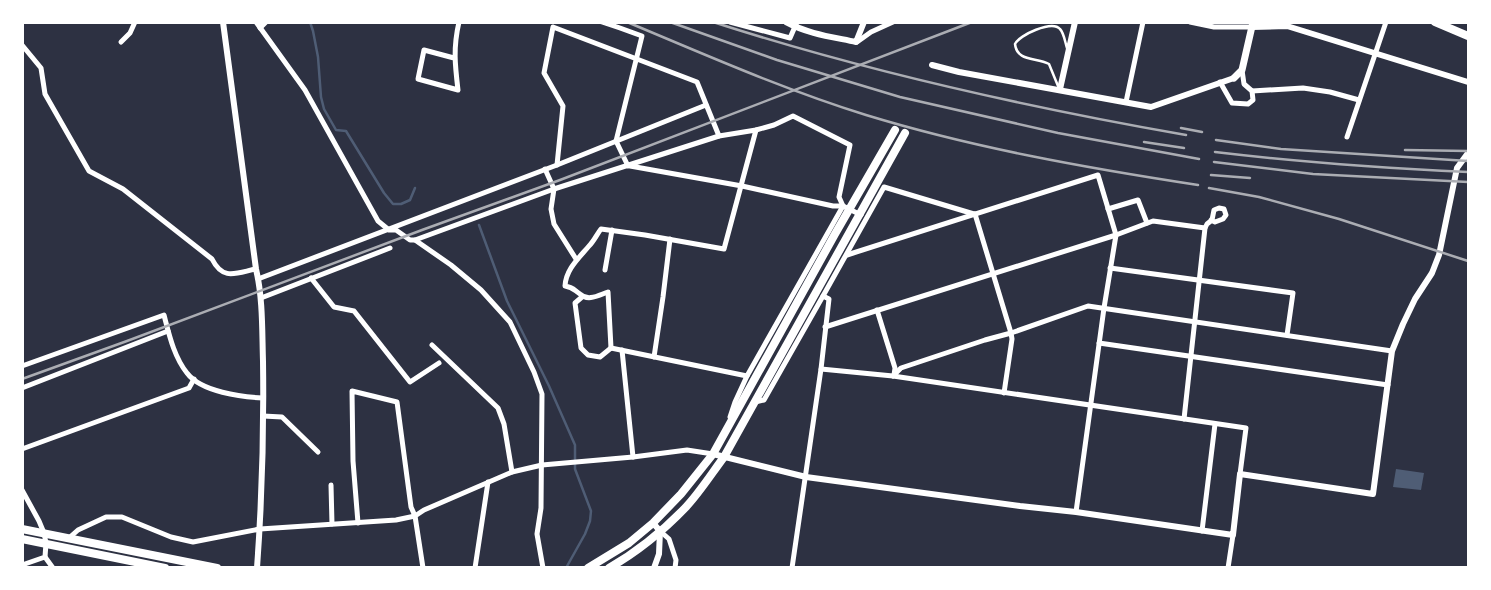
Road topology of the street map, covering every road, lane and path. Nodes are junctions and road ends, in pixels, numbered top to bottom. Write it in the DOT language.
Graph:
graph roads {
  1 [pos="135,22"];
  2 [pos="223,22"];
  3 [pos="256,22"];
  4 [pos="266,22"];
  5 [pos="458,22"];
  6 [pos="602,22"];
  7 [pos="730,22"];
  8 [pos="786,22"];
  9 [pos="864,22"];
  10 [pos="893,22"];
  11 [pos="1075,22"];
  12 [pos="1143,22"];
  13 [pos="1190,22"];
  14 [pos="1386,22"];
  15 [pos="1435,22"];
  16 [pos="796,25"];
  17 [pos="1253,25"];
  18 [pos="260,28"];
  19 [pos="1468,36"];
  20 [pos="121,42"];
  21 [pos="856,42"];
  22 [pos="22,45"];
  23 [pos="1068,53"];
  24 [pos="1374,54"];
  25 [pos="454,58"];
  26 [pos="636,60"];
  27 [pos="932,65"];
  28 [pos="1242,70"];
  29 [pos="1234,78"];
  30 [pos="1220,82"];
  31 [pos="1468,82"];
  32 [pos="1060,90"];
  33 [pos="1252,91"];
  34 [pos="1359,100"];
  35 [pos="1126,102"];
  36 [pos="706,105"];
  37 [pos="756,130"];
  38 [pos="895,130"];
  39 [pos="906,132"];
  40 [pos="719,136"];
  41 [pos="1347,137"];
  42 [pos="616,141"];
  43 [pos="1468,153"];
  44 [pos="557,165"];
  45 [pos="628,166"];
  46 [pos="545,169"];
  47 [pos="742,186"];
  48 [pos="554,189"];
  49 [pos="843,206"];
  50 [pos="1108,209"];
  51 [pos="975,214"];
  52 [pos="866,218"];
  53 [pos="1211,220"];
  54 [pos="1147,223"];
  55 [pos="1205,228"];
  56 [pos="389,230"];
  57 [pos="612,230"];
  58 [pos="1116,235"];
  59 [pos="670,239"];
  60 [pos="415,240"];
  61 [pos="390,248"];
  62 [pos="847,255"];
  63 [pos="576,259"];
  64 [pos="1110,268"];
  65 [pos="256,269"];
  66 [pos="605,270"];
  67 [pos="993,273"];
  68 [pos="311,278"];
  69 [pos="258,279"];
  70 [pos="1199,280"];
  71 [pos="823,296"];
  72 [pos="582,297"];
  73 [pos="261,298"];
  74 [pos="1104,308"];
  75 [pos="877,310"];
  76 [pos="1194,321"];
  77 [pos="825,327"];
  78 [pos="168,331"];
  79 [pos="1011,333"];
  80 [pos="1287,335"];
  81 [pos="1099,343"];
  82 [pos="432,345"];
  83 [pos="611,348"];
  84 [pos="622,350"];
  85 [pos="1392,351"];
  86 [pos="1190,356"];
  87 [pos="654,357"];
  88 [pos="439,363"];
  89 [pos="22,366"];
  90 [pos="821,369"];
  91 [pos="747,376"];
  92 [pos="894,376"];
  93 [pos="194,380"];
  94 [pos="1388,385"];
  95 [pos="22,388"];
  96 [pos="1004,393"];
  97 [pos="264,398"];
  98 [pos="754,402"];
  99 [pos="1090,405"];
  100 [pos="263,416"];
  101 [pos="1184,419"];
  102 [pos="1215,424"];
  103 [pos="726,432"];
  104 [pos="22,449"];
  105 [pos="318,452"];
  106 [pos="713,454"];
  107 [pos="724,456"];
  108 [pos="633,457"];
  109 [pos="542,465"];
  110 [pos="512,472"];
  111 [pos="1240,474"];
  112 [pos="806,477"];
  113 [pos="488,482"];
  114 [pos="331,485"];
  115 [pos="22,490"];
  116 [pos="1076,512"];
  117 [pos="415,516"];
  118 [pos="358,523"];
  119 [pos="653,523"];
  120 [pos="332,524"];
  121 [pos="260,528"];
  122 [pos="22,529"];
  123 [pos="660,531"];
  124 [pos="1202,531"];
  125 [pos="44,533"];
  126 [pos="1233,534"];
  127 [pos="22,538"];
  128 [pos="69,538"];
  129 [pos="46,543"];
  130 [pos="45,558"];
  131 [pos="22,565"];
  132 [pos="259,567"];
  133 [pos="53,568"];
  134 [pos="165,568"];
  135 [pos="217,568"];
  136 [pos="423,568"];
  137 [pos="475,568"];
  138 [pos="543,568"];
  139 [pos="588,568"];
  140 [pos="609,568"];
  141 [pos="654,568"];
  142 [pos="675,568"];
  143 [pos="792,568"];
  144 [pos="1228,568"];
  1 -- 20 [label="street"];
  2 -- 65 [label="street"];
  3 -- 18 [label="street"];
  4 -- 18 [label="street"];
  5 -- 25 [label="street"];
  6 -- 26 [label="street"];
  7 -- 16 [label="street"];
  8 -- 16 [label="street"];
  9 -- 21 [label="street"];
  10 -- 21 [label="street"];
  11 -- 23 [label="street"];
  12 -- 35 [label="street"];
  13 -- 17 [label="street"];
  14 -- 24 [label="street"];
  15 -- 19 [label="highway"];
  16 -- 21 [label="street"];
  17 -- 24 [label="street"];
  17 -- 28 [label="main road"];
  18 -- 56 [label="street"];
  22 -- 65 [label="street"];
  23 -- 32 [label="street"];
  23 -- 32 [label="lane"];
  24 -- 31 [label="street"];
  24 -- 34 [label="street"];
  25 -- 25 [label="street"];
  26 -- 36 [label="street"];
  26 -- 42 [label="street"];
  26 -- 44 [label="street"];
  27 -- 32 [label="street"];
  28 -- 29 [label="main road"];
  28 -- 33 [label="street"];
  29 -- 30 [label="street"];
  30 -- 33 [label="street"];
  30 -- 35 [label="street"];
  32 -- 35 [label="street"];
  33 -- 34 [label="street"];
  34 -- 41 [label="street"];
  36 -- 40 [label="street"];
  36 -- 42 [label="street"];
  37 -- 40 [label="street"];
  37 -- 47 [label="street"];
  37 -- 49 [label="street"];
  38 -- 103 [label="highway"];
  39 -- 98 [label="highway"];
  40 -- 45 [label="street"];
  42 -- 44 [label="street"];
  42 -- 45 [label="street"];
  43 -- 85 [label="street"];
  44 -- 46 [label="street"];
  45 -- 47 [label="street"];
  45 -- 48 [label="street"];
  46 -- 48 [label="street"];
  46 -- 56 [label="street"];
  47 -- 49 [label="street"];
  47 -- 59 [label="street"];
  48 -- 60 [label="street"];
  48 -- 63 [label="street"];
  49 -- 52 [label="street"];
  49 -- 91 [label="street"];
  50 -- 51 [label="street"];
  50 -- 54 [label="street"];
  50 -- 58 [label="street"];
  51 -- 52 [label="street"];
  51 -- 62 [label="street"];
  51 -- 67 [label="street"];
  52 -- 62 [label="street"];
  53 -- 55 [label="street"];
  54 -- 55 [label="street"];
  54 -- 58 [label="street"];
  55 -- 70 [label="street"];
  56 -- 60 [label="street"];
  56 -- 69 [label="street"];
  57 -- 59 [label="street"];
  57 -- 63 [label="street"];
  57 -- 66 [label="street"];
  58 -- 64 [label="street"];
  58 -- 67 [label="street"];
  59 -- 87 [label="street"];
  60 -- 109 [label="street"];
  61 -- 68 [label="street"];
  62 -- 71 [label="street"];
  63 -- 72 [label="street"];
  64 -- 70 [label="street"];
  64 -- 74 [label="street"];
  65 -- 69 [label="street"];
  67 -- 75 [label="street"];
  67 -- 79 [label="street"];
  68 -- 73 [label="street"];
  68 -- 88 [label="street"];
  69 -- 73 [label="street"];
  70 -- 76 [label="street"];
  70 -- 80 [label="street"];
  71 -- 77 [label="street"];
  71 -- 98 [label="street"];
  72 -- 83 [label="street"];
  72 -- 83 [label="street"];
  73 -- 97 [label="street"];
  74 -- 76 [label="street"];
  74 -- 79 [label="street"];
  74 -- 81 [label="street"];
  75 -- 77 [label="street"];
  75 -- 92 [label="street"];
  76 -- 80 [label="street"];
  76 -- 86 [label="street"];
  77 -- 90 [label="street"];
  78 -- 89 [label="street"];
  78 -- 93 [label="street"];
  78 -- 95 [label="street"];
  79 -- 92 [label="street"];
  79 -- 96 [label="street"];
  80 -- 85 [label="street"];
  81 -- 86 [label="street"];
  81 -- 99 [label="street"];
  82 -- 110 [label="street"];
  83 -- 84 [label="street"];
  84 -- 87 [label="street"];
  84 -- 108 [label="street"];
  85 -- 94 [label="street"];
  86 -- 94 [label="street"];
  86 -- 101 [label="street"];
  87 -- 91 [label="street"];
  90 -- 92 [label="street"];
  90 -- 112 [label="street"];
  91 -- 103 [label="street"];
  92 -- 96 [label="street"];
  93 -- 97 [label="street"];
  93 -- 104 [label="street"];
  94 -- 111 [label="street"];
  96 -- 99 [label="street"];
  97 -- 100 [label="street"];
  98 -- 107 [label="highway"];
  99 -- 101 [label="street"];
  99 -- 116 [label="street"];
  100 -- 105 [label="street"];
  100 -- 121 [label="street"];
  101 -- 102 [label="street"];
  102 -- 111 [label="street"];
  102 -- 124 [label="street"];
  103 -- 106 [label="highway"];
  106 -- 107 [label="street"];
  106 -- 108 [label="street"];
  106 -- 119 [label="highway"];
  107 -- 112 [label="street"];
  107 -- 123 [label="highway"];
  108 -- 109 [label="street"];
  109 -- 110 [label="street"];
  109 -- 138 [label="street"];
  110 -- 113 [label="street"];
  111 -- 126 [label="street"];
  112 -- 116 [label="street"];
  112 -- 143 [label="street"];
  113 -- 117 [label="street"];
  113 -- 137 [label="street"];
  114 -- 120 [label="street"];
  115 -- 125 [label="street"];
  116 -- 124 [label="street"];
  117 -- 118 [label="street"];
  117 -- 118 [label="street"];
  117 -- 136 [label="street"];
  118 -- 120 [label="street"];
  119 -- 123 [label="street"];
  119 -- 139 [label="highway"];
  120 -- 121 [label="street"];
  121 -- 128 [label="street"];
  121 -- 132 [label="street"];
  122 -- 125 [label="highway"];
  123 -- 140 [label="highway"];
  123 -- 141 [label="street"];
  123 -- 142 [label="street"];
  124 -- 126 [label="street"];
  125 -- 128 [label="highway"];
  125 -- 129 [label="street"];
  126 -- 144 [label="street"];
  127 -- 129 [label="highway"];
  128 -- 135 [label="highway"];
  129 -- 130 [label="street"];
  129 -- 134 [label="highway"];
  130 -- 131 [label="street"];
  130 -- 133 [label="street"];
}
